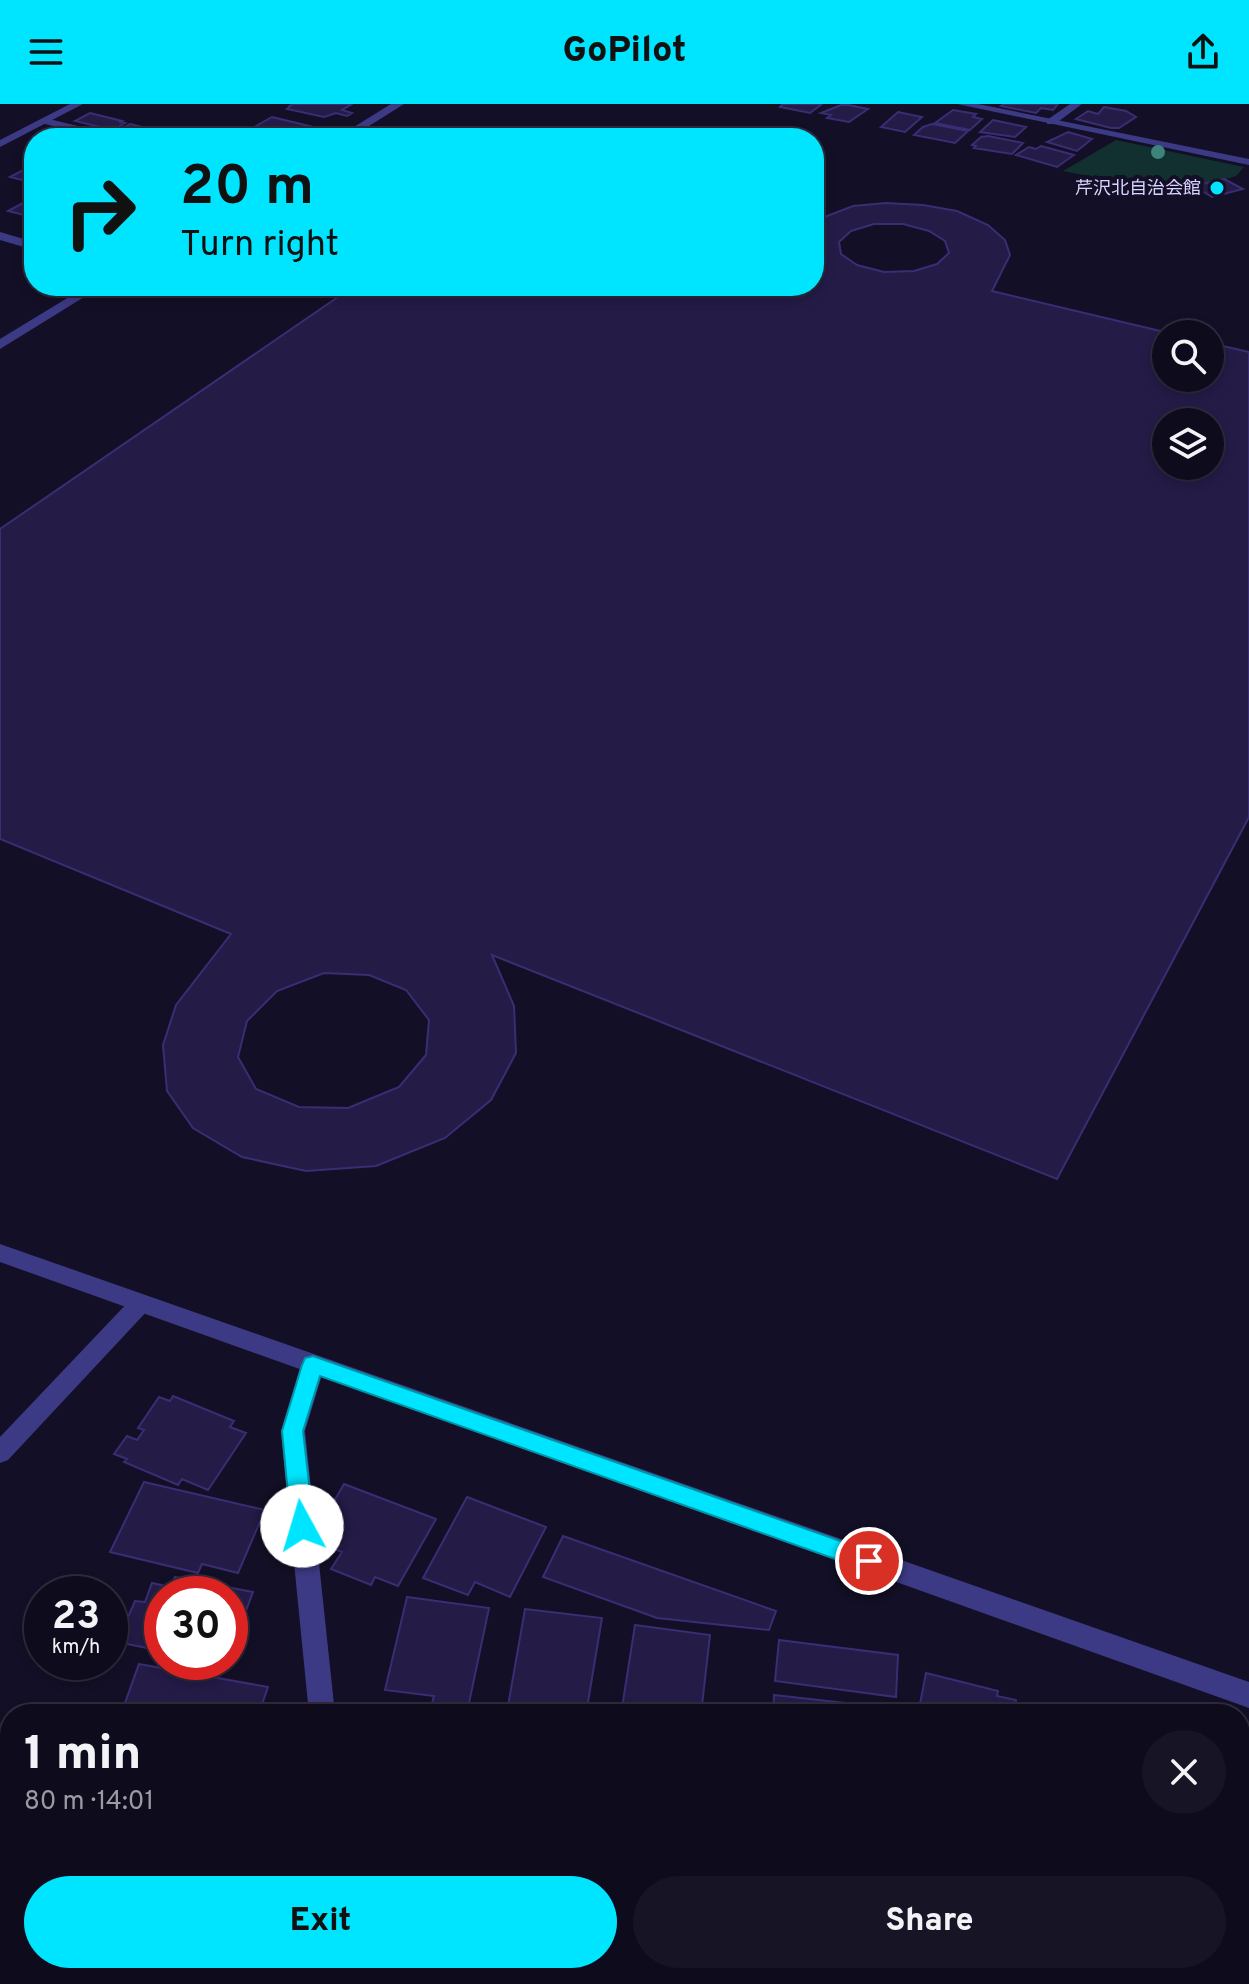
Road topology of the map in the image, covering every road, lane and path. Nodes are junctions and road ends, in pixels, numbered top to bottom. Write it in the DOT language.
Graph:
graph roads {
  1 [pos="78,104"];
  2 [pos="399,104"];
  3 [pos="962,104"];
  4 [pos="1077,104"];
  5 [pos="981,106"];
  6 [pos="45,121"];
  7 [pos="1051,122"];
  8 [pos="31,128"];
  9 [pos="74,128"];
  10 [pos="359,128"];
  11 [pos="24,132"];
  12 [pos="0,144"];
  13 [pos="1249,162"];
  14 [pos="0,236"];
  15 [pos="24,243"];
  16 [pos="74,296"];
  17 [pos="0,345"];
  18 [pos="0,1253"];
  19 [pos="141,1303"];
  20 [pos="313,1365"];
  21 [pos="0,1453"];
  22 [pos="1249,1695"];
  23 [pos="321,1704"];
  1 -- 6 [label="street"];
  2 -- 10 [label="street"];
  3 -- 5 [label="street"];
  4 -- 7 [label="street"];
  5 -- 7 [label="street"];
  6 -- 8 [label="street"];
  6 -- 9 [label="street"];
  7 -- 13 [label="street"];
  11 -- 12 [label="street"];
  14 -- 15 [label="street"];
  16 -- 17 [label="street"];
  18 -- 19 [label="street"];
  19 -- 20 [label="street"];
  19 -- 21 [label="street"];
  20 -- 22 [label="street"];
  20 -- 23 [label="street"];
}
